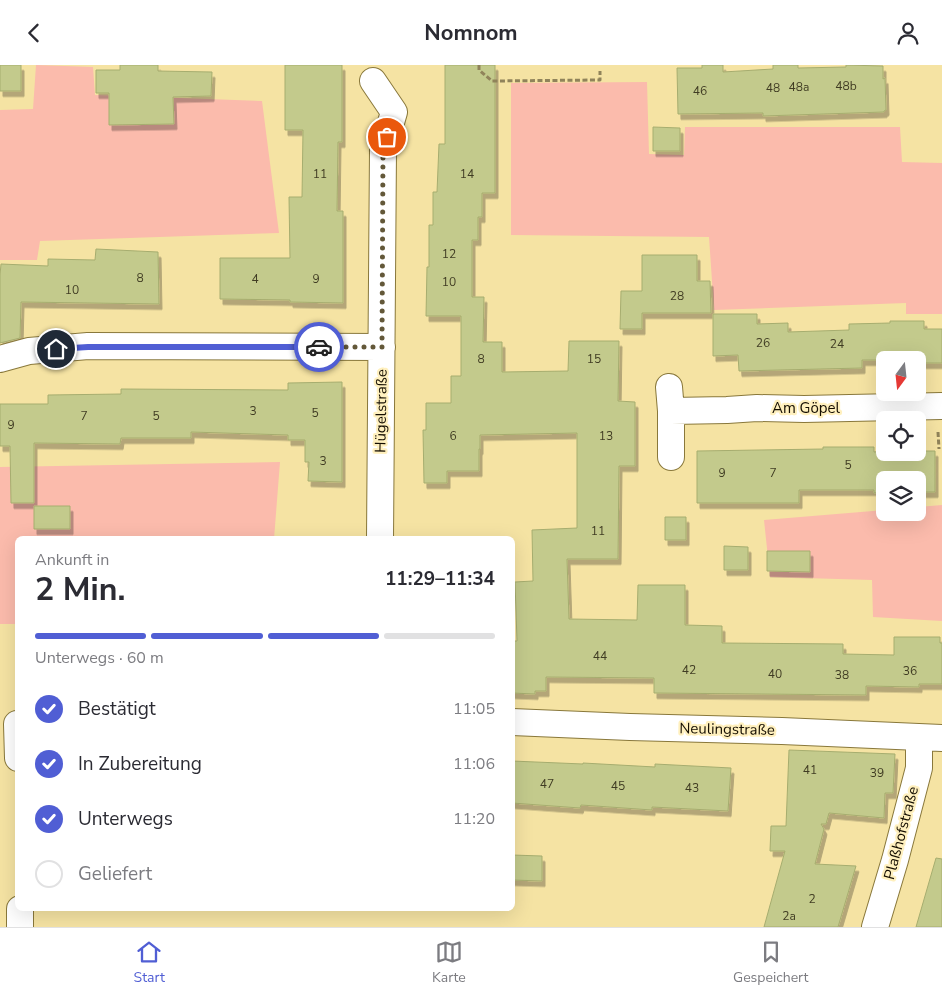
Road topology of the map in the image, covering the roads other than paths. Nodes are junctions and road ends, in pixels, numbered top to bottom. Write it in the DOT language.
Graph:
graph roads {
  1 [pos="373,81"];
  2 [pos="382,347"];
  3 [pos="0,359"];
  4 [pos="942,406"];
  5 [pos="671,457"];
  6 [pos="380,536"];
  7 [pos="515,722"];
  8 [pos="15,723"];
  9 [pos="0,724"];
  10 [pos="931,737"];
  11 [pos="20,911"];
  12 [pos="20,927"];
  13 [pos="875,927"];
  1 -- 2 [label="street, Hügelstraße"];
  2 -- 3 [label="street"];
  2 -- 6 [label="street, Hügelstraße"];
  4 -- 5 [label="street, Am Göpel"];
  7 -- 10 [label="street, Neulingstraße"];
  8 -- 9 [label="street"];
  10 -- 13 [label="street, Plaßhofstraße"];
  11 -- 12 [label="street"];
}
